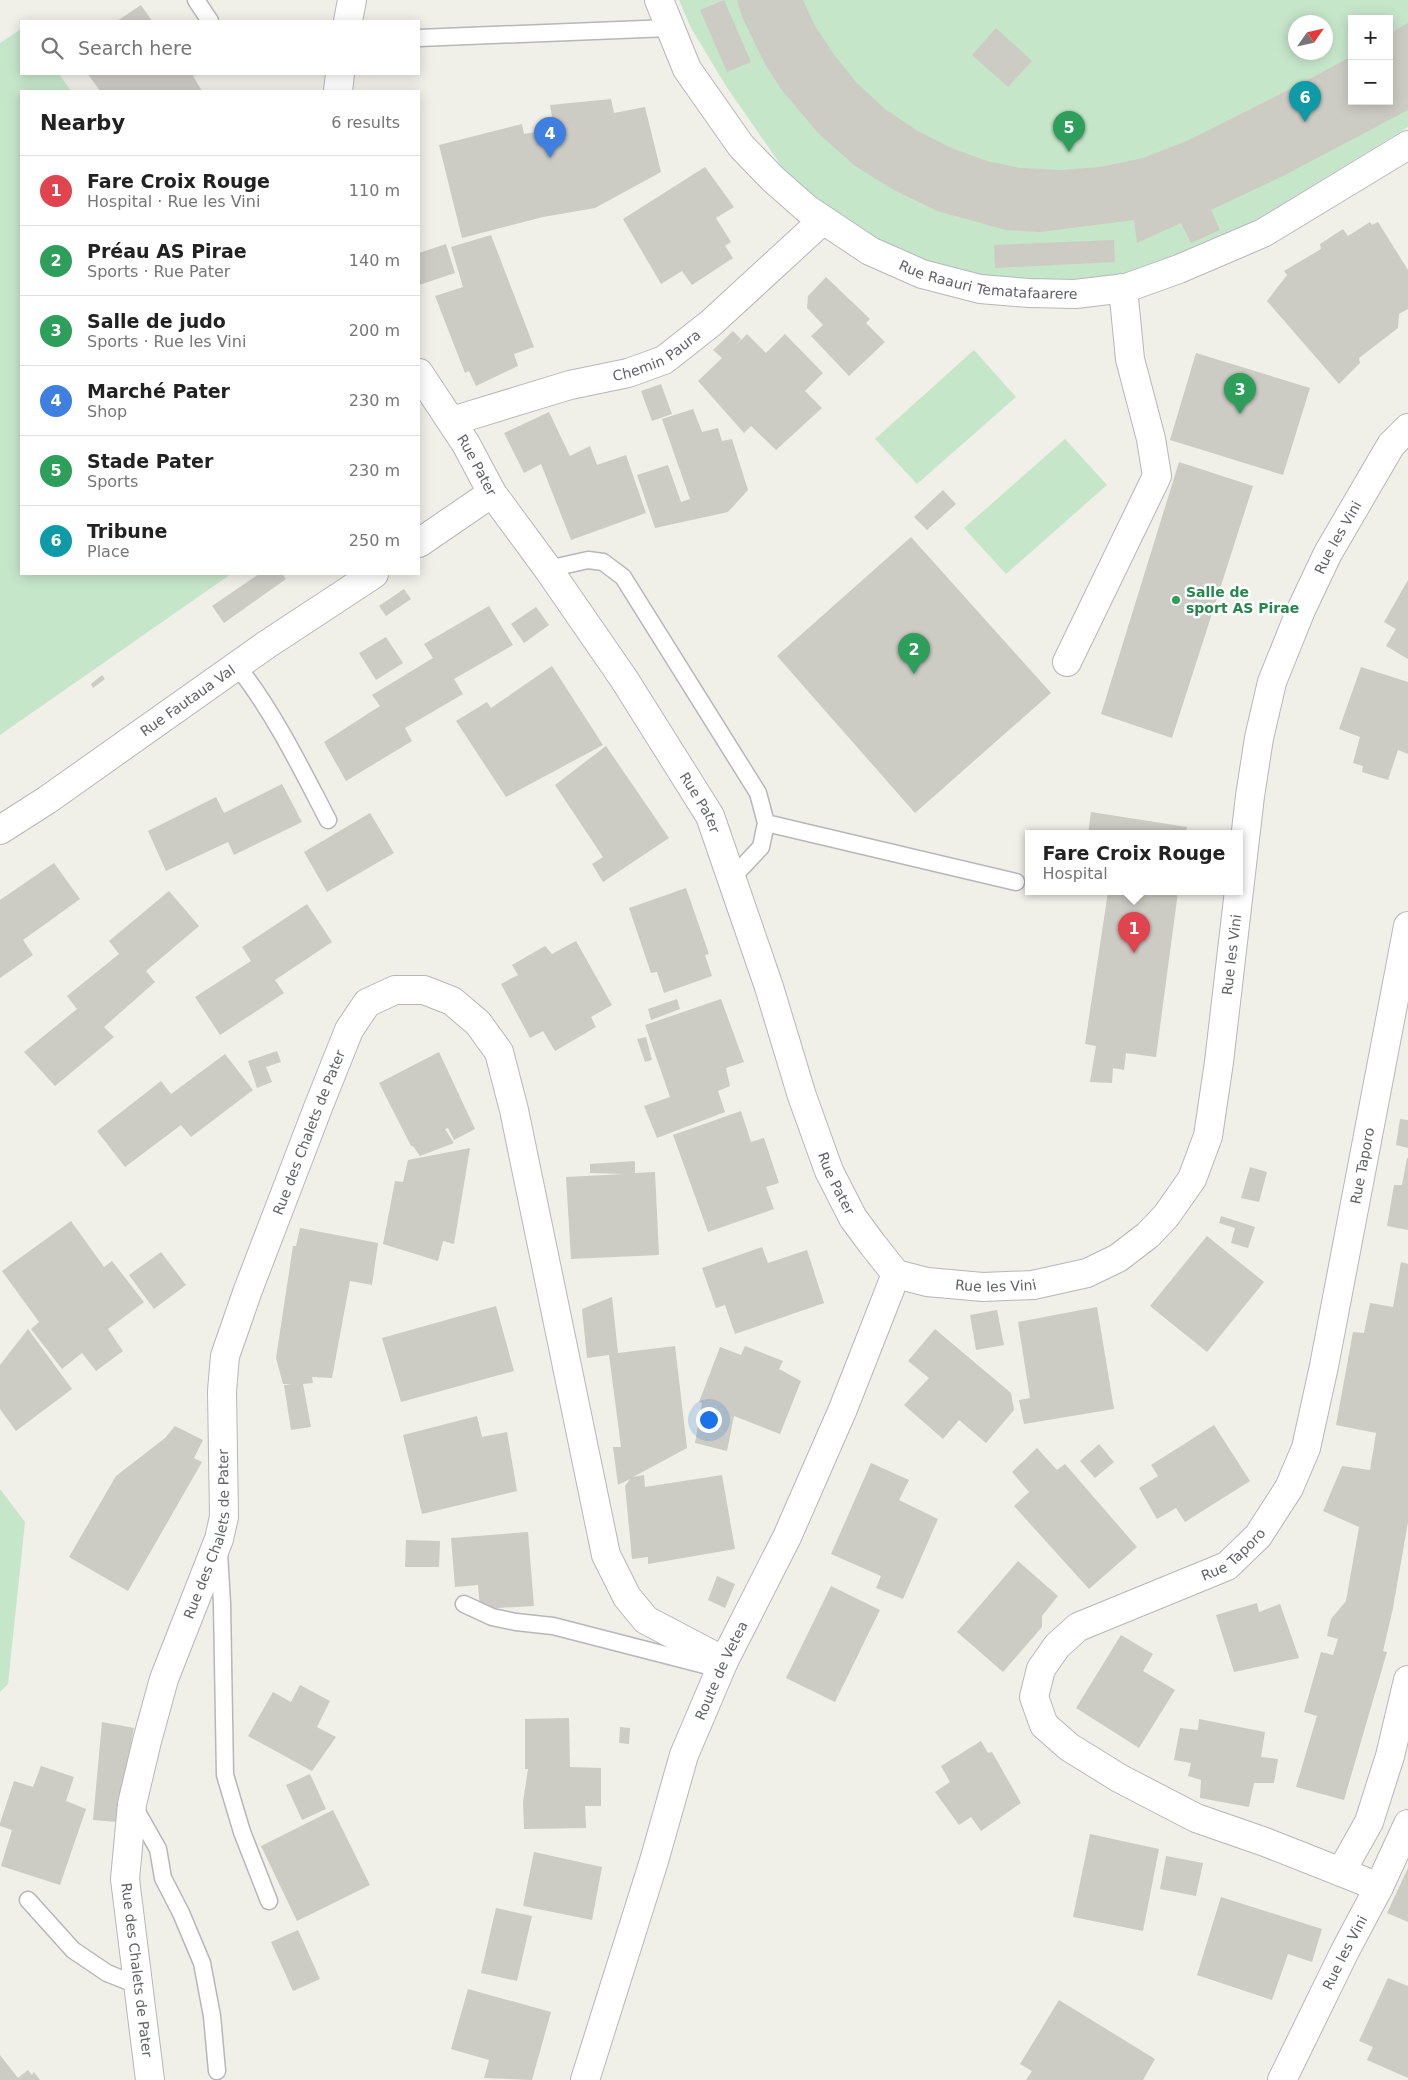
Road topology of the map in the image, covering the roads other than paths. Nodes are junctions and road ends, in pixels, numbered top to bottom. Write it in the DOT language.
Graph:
graph roads {
  1 [pos="196,0"];
  2 [pos="352,0"];
  3 [pos="659,0"];
  4 [pos="209,20"];
  5 [pos="348,20"];
  6 [pos="669,28"];
  7 [pos="420,38"];
  8 [pos="340,75"];
  9 [pos="338,90"];
  10 [pos="1408,146"];
  11 [pos="823,220"];
  12 [pos="1123,288"];
  13 [pos="420,374"];
  14 [pos="452,422"];
  15 [pos="1408,428"];
  16 [pos="492,493"];
  17 [pos="420,543"];
  18 [pos="548,569"];
  19 [pos="373,575"];
  20 [pos="1066,662"];
  21 [pos="237,666"];
  22 [pos="328,820"];
  23 [pos="766,823"];
  24 [pos="0,830"];
  25 [pos="1243,856"];
  26 [pos="731,879"];
  27 [pos="1016,882"];
  28 [pos="1238,895"];
  29 [pos="1408,926"];
  30 [pos="896,1274"];
  31 [pos="218,1542"];
  32 [pos="464,1604"];
  33 [pos="722,1665"];
  34 [pos="1408,1680"];
  35 [pos="132,1804"];
  36 [pos="1408,1824"];
  37 [pos="1341,1872"];
  38 [pos="1379,1887"];
  39 [pos="28,1900"];
  40 [pos="270,1901"];
  41 [pos="137,1985"];
  42 [pos="217,2071"];
  43 [pos="150,2080"];
  44 [pos="585,2080"];
  45 [pos="1282,2080"];
  1 -- 4 [label="lane"];
  2 -- 5 [label="street"];
  3 -- 6 [label="street, Rue Raauri Tematafaarere"];
  6 -- 7 [label="lane"];
  6 -- 11 [label="street, Rue Raauri Tematafaarere"];
  8 -- 9 [label="street"];
  10 -- 12 [label="street, Rue Raauri Tematafaarere"];
  11 -- 12 [label="street, Rue Raauri Tematafaarere"];
  11 -- 14 [label="street, Chemin Paura"];
  12 -- 20 [label="street"];
  13 -- 14 [label="street, Rue Pater"];
  14 -- 16 [label="street, Rue Pater"];
  15 -- 25 [label="street, Rue les Vini"];
  16 -- 17 [label="street"];
  16 -- 18 [label="street, Rue Pater"];
  18 -- 23 [label="lane"];
  18 -- 26 [label="street, Rue Pater"];
  19 -- 21 [label="street, Rue Fautaua Val"];
  21 -- 22 [label="lane"];
  21 -- 24 [label="street, Rue Fautaua Val"];
  23 -- 26 [label="lane"];
  23 -- 27 [label="lane"];
  26 -- 30 [label="street, Rue Pater"];
  28 -- 30 [label="street, Rue les Vini"];
  29 -- 37 [label="street, Rue Taporo"];
  30 -- 33 [label="street, Route de Vetea"];
  31 -- 33 [label="street, Rue des Chalets de Pater"];
  31 -- 35 [label="street, Rue des Chalets de Pater"];
  31 -- 40 [label="lane"];
  32 -- 33 [label="lane"];
  33 -- 44 [label="street, Route de Vetea"];
  34 -- 37 [label="street"];
  35 -- 41 [label="street, Rue des Chalets de Pater"];
  35 -- 42 [label="lane"];
  36 -- 38 [label="street, Rue les Vini"];
  37 -- 38 [label="street, Rue Taporo"];
  38 -- 45 [label="street, Rue les Vini"];
  39 -- 41 [label="lane"];
  41 -- 43 [label="street, Rue des Chalets de Pater"];
}
